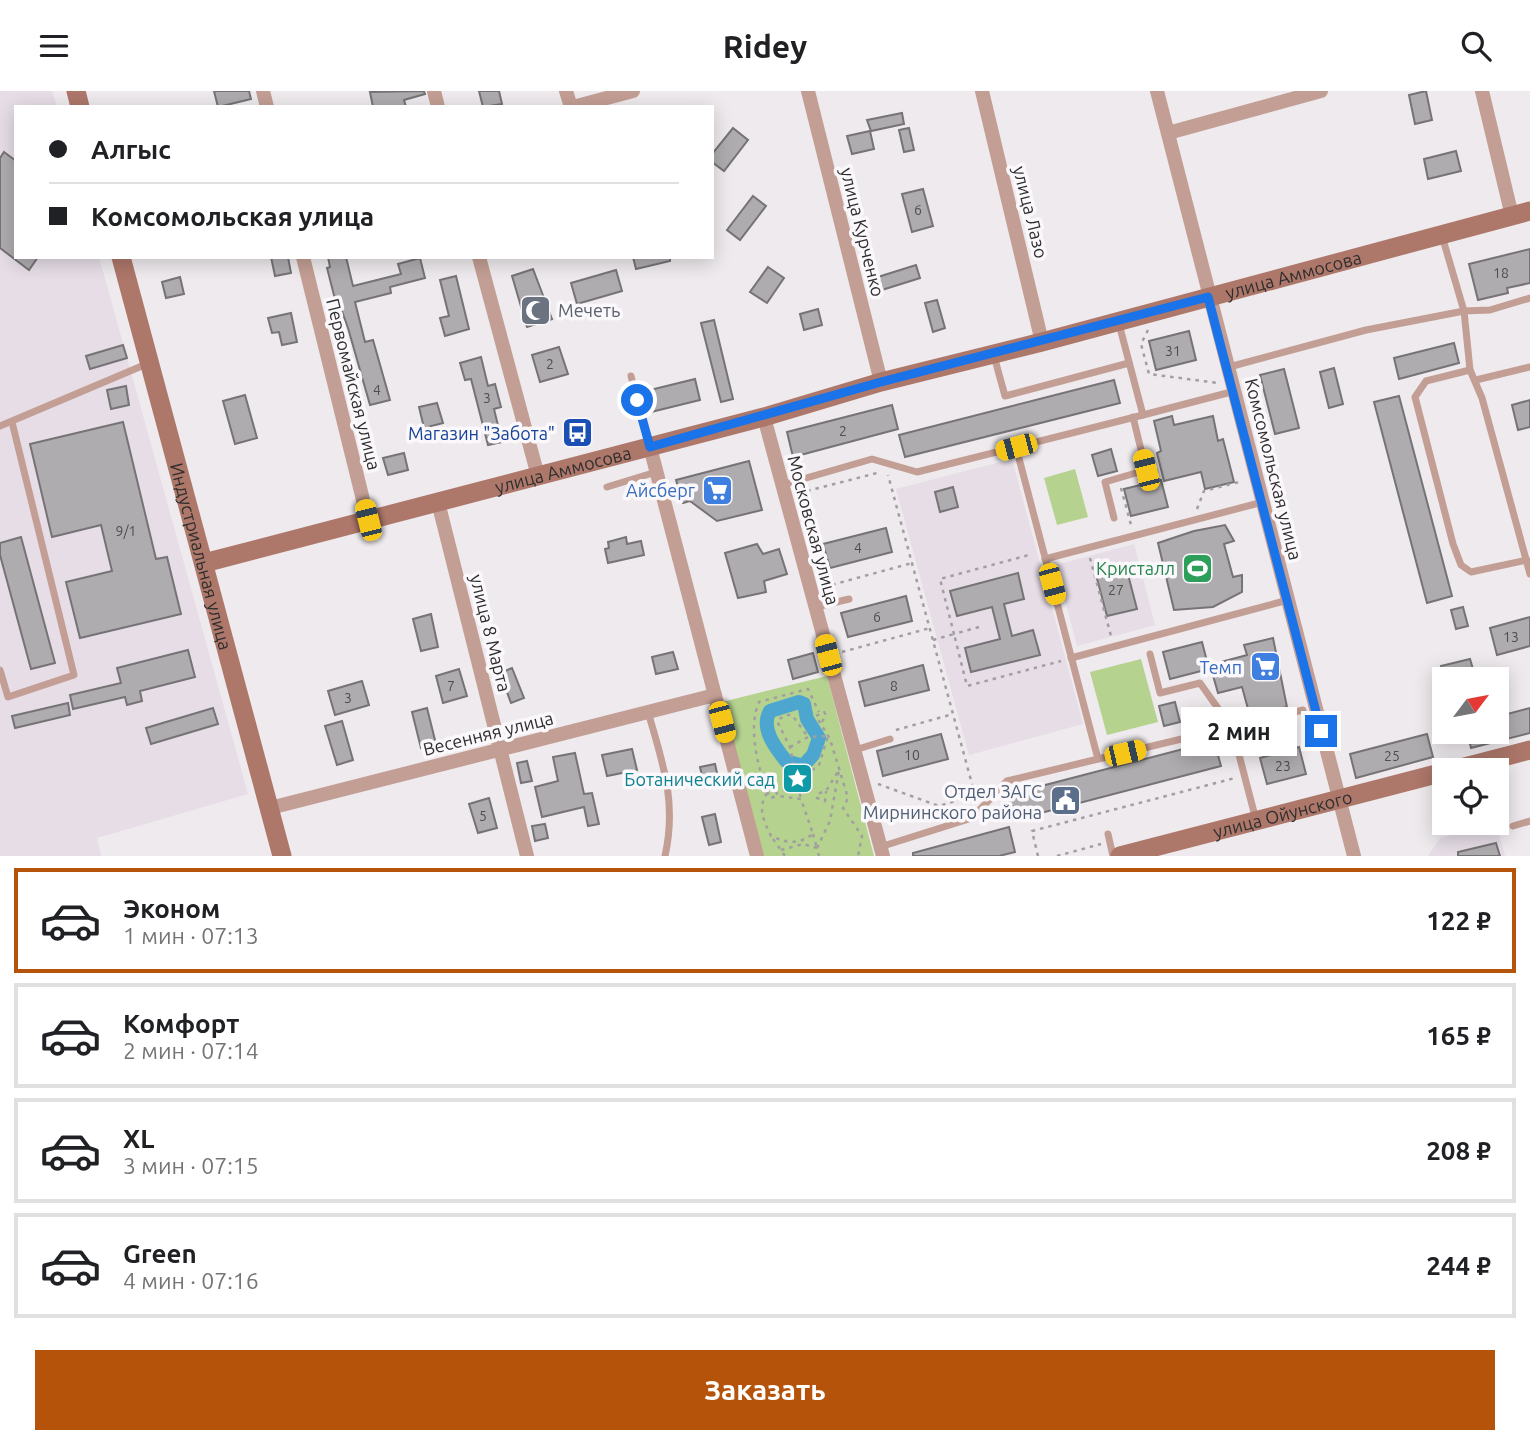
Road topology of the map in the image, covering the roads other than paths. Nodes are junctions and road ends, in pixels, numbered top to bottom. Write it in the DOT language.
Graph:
graph roads {
  1 [pos="634,91"];
  2 [pos="808,91"];
  3 [pos="982,91"];
  4 [pos="1157,91"];
  5 [pos="1321,91"];
  6 [pos="1482,91"];
  7 [pos="580,105"];
  8 [pos="1168,134"];
  9 [pos="1521,214"];
  10 [pos="1442,235"];
  11 [pos="122,259"];
  12 [pos="303,259"];
  13 [pos="481,259"];
  14 [pos="1208,297"];
  15 [pos="1530,298"];
  16 [pos="1464,311"];
  17 [pos="1120,327"];
  18 [pos="1042,342"];
  19 [pos="993,354"];
  20 [pos="150,363"];
  21 [pos="1129,363"];
  22 [pos="1530,367"];
  23 [pos="1222,369"];
  24 [pos="1470,370"];
  25 [pos="631,376"];
  26 [pos="1476,380"];
  27 [pos="881,382"];
  28 [pos="1235,391"];
  29 [pos="1143,415"];
  30 [pos="764,417"];
  31 [pos="1133,418"];
  32 [pos="12,422"];
  33 [pos="0,426"];
  34 [pos="650,447"];
  35 [pos="1016,447"];
  36 [pos="656,472"];
  37 [pos="538,476"];
  38 [pos="788,483"];
  39 [pos="607,487"];
  40 [pos="438,502"];
  41 [pos="1256,504"];
  42 [pos="1114,518"];
  43 [pos="368,520"];
  44 [pos="1045,559"];
  45 [pos="1527,560"];
  46 [pos="204,563"];
  47 [pos="1530,573"];
  48 [pos="849,599"];
  49 [pos="1288,600"];
  50 [pos="822,606"];
  51 [pos="1150,654"];
  52 [pos="1069,658"];
  53 [pos="0,670"];
  54 [pos="715,695"];
  55 [pos="4,698"];
  56 [pos="1303,710"];
  57 [pos="649,712"];
  58 [pos="1232,728"];
  59 [pos="890,736"];
  60 [pos="500,750"];
  61 [pos="854,750"];
  62 [pos="1530,750"];
  63 [pos="1499,758"];
  64 [pos="1098,759"];
  65 [pos="1432,775"];
  66 [pos="1339,800"];
  67 [pos="270,808"];
  68 [pos="1530,821"];
  69 [pos="1256,822"];
  70 [pos="1513,826"];
  71 [pos="1112,844"];
  72 [pos="881,851"];
  73 [pos="282,856"];
  74 [pos="527,856"];
  75 [pos="665,856"];
  76 [pos="757,856"];
  77 [pos="1113,856"];
  78 [pos="1354,856"];
  1 -- 7 [label="street"];
  2 -- 27 [label="street, улица Курченко"];
  3 -- 18 [label="street, улица Лазо"];
  4 -- 8 [label="street, Комсомольская улица"];
  5 -- 8 [label="street"];
  6 -- 9 [label="street"];
  8 -- 14 [label="street, Комсомольская улица"];
  9 -- 10 [label="main road, улица Аммосова"];
  10 -- 14 [label="main road, улица Аммосова"];
  10 -- 16 [label="lane"];
  11 -- 20 [label="main road, Индустриальная улица"];
  12 -- 43 [label="street, Первомайская улица"];
  13 -- 37 [label="street"];
  14 -- 17 [label="main road, улица Аммосова"];
  14 -- 23 [label="street, Комсомольская улица"];
  15 -- 16 [label="lane"];
  16 -- 23 [label="lane"];
  16 -- 24 [label="lane"];
  17 -- 18 [label="main road, улица Аммосова"];
  17 -- 21 [label="lane"];
  18 -- 19 [label="main road, улица Аммосова"];
  19 -- 21 [label="lane"];
  19 -- 27 [label="main road, улица Аммосова"];
  20 -- 32 [label="lane"];
  20 -- 46 [label="main road, Индустриальная улица"];
  21 -- 29 [label="lane"];
  22 -- 26 [label="lane"];
  23 -- 28 [label="street, Комсомольская улица"];
  24 -- 26 [label="lane"];
  24 -- 45 [label="lane"];
  25 -- 34 [label="lane"];
  26 -- 45 [label="lane"];
  27 -- 30 [label="main road, улица Аммосова"];
  28 -- 29 [label="lane"];
  28 -- 41 [label="street, Комсомольская улица"];
  29 -- 31 [label="lane"];
  30 -- 34 [label="main road, улица Аммосова"];
  30 -- 38 [label="street, Московская улица"];
  31 -- 35 [label="lane"];
  31 -- 42 [label="lane"];
  32 -- 33 [label="lane"];
  32 -- 55 [label="lane"];
  34 -- 36 [label="street"];
  34 -- 37 [label="main road, улица Аммосова"];
  35 -- 38 [label="lane"];
  35 -- 44 [label="lane"];
  36 -- 39 [label="lane"];
  36 -- 54 [label="street"];
  37 -- 40 [label="main road, улица Аммосова"];
  38 -- 50 [label="street, Московская улица"];
  40 -- 43 [label="main road, улица Аммосова"];
  40 -- 60 [label="street, улица 8 Марта"];
  41 -- 44 [label="lane"];
  41 -- 49 [label="street, Комсомольская улица"];
  43 -- 46 [label="main road, улица Аммосова"];
  44 -- 52 [label="lane"];
  45 -- 47 [label="lane"];
  46 -- 67 [label="main road, Индустриальная улица"];
  48 -- 50 [label="lane"];
  49 -- 52 [label="lane"];
  49 -- 66 [label="street, Комсомольская улица"];
  50 -- 61 [label="street, Московская улица"];
  51 -- 58 [label="lane"];
  52 -- 64 [label="lane"];
  53 -- 55 [label="lane"];
  54 -- 57 [label="street, Весенняя улица"];
  54 -- 76 [label="street"];
  56 -- 58 [label="lane"];
  57 -- 60 [label="street, Весенняя улица"];
  57 -- 75 [label="lane"];
  58 -- 64 [label="lane"];
  58 -- 69 [label="lane"];
  59 -- 61 [label="lane"];
  60 -- 67 [label="street, Весенняя улица"];
  60 -- 74 [label="street, улица 8 Марта"];
  61 -- 72 [label="street, Московская улица"];
  62 -- 63 [label="main road"];
  64 -- 72 [label="lane"];
  65 -- 66 [label="main road, улица Ойунского"];
  66 -- 69 [label="main road, улица Ойунского"];
  66 -- 78 [label="street, Комсомольская улица"];
  67 -- 73 [label="main road, Индустриальная улица"];
  68 -- 70 [label="lane"];
  69 -- 71 [label="main road, улица Ойунского"];
  71 -- 77 [label="lane"];
}
